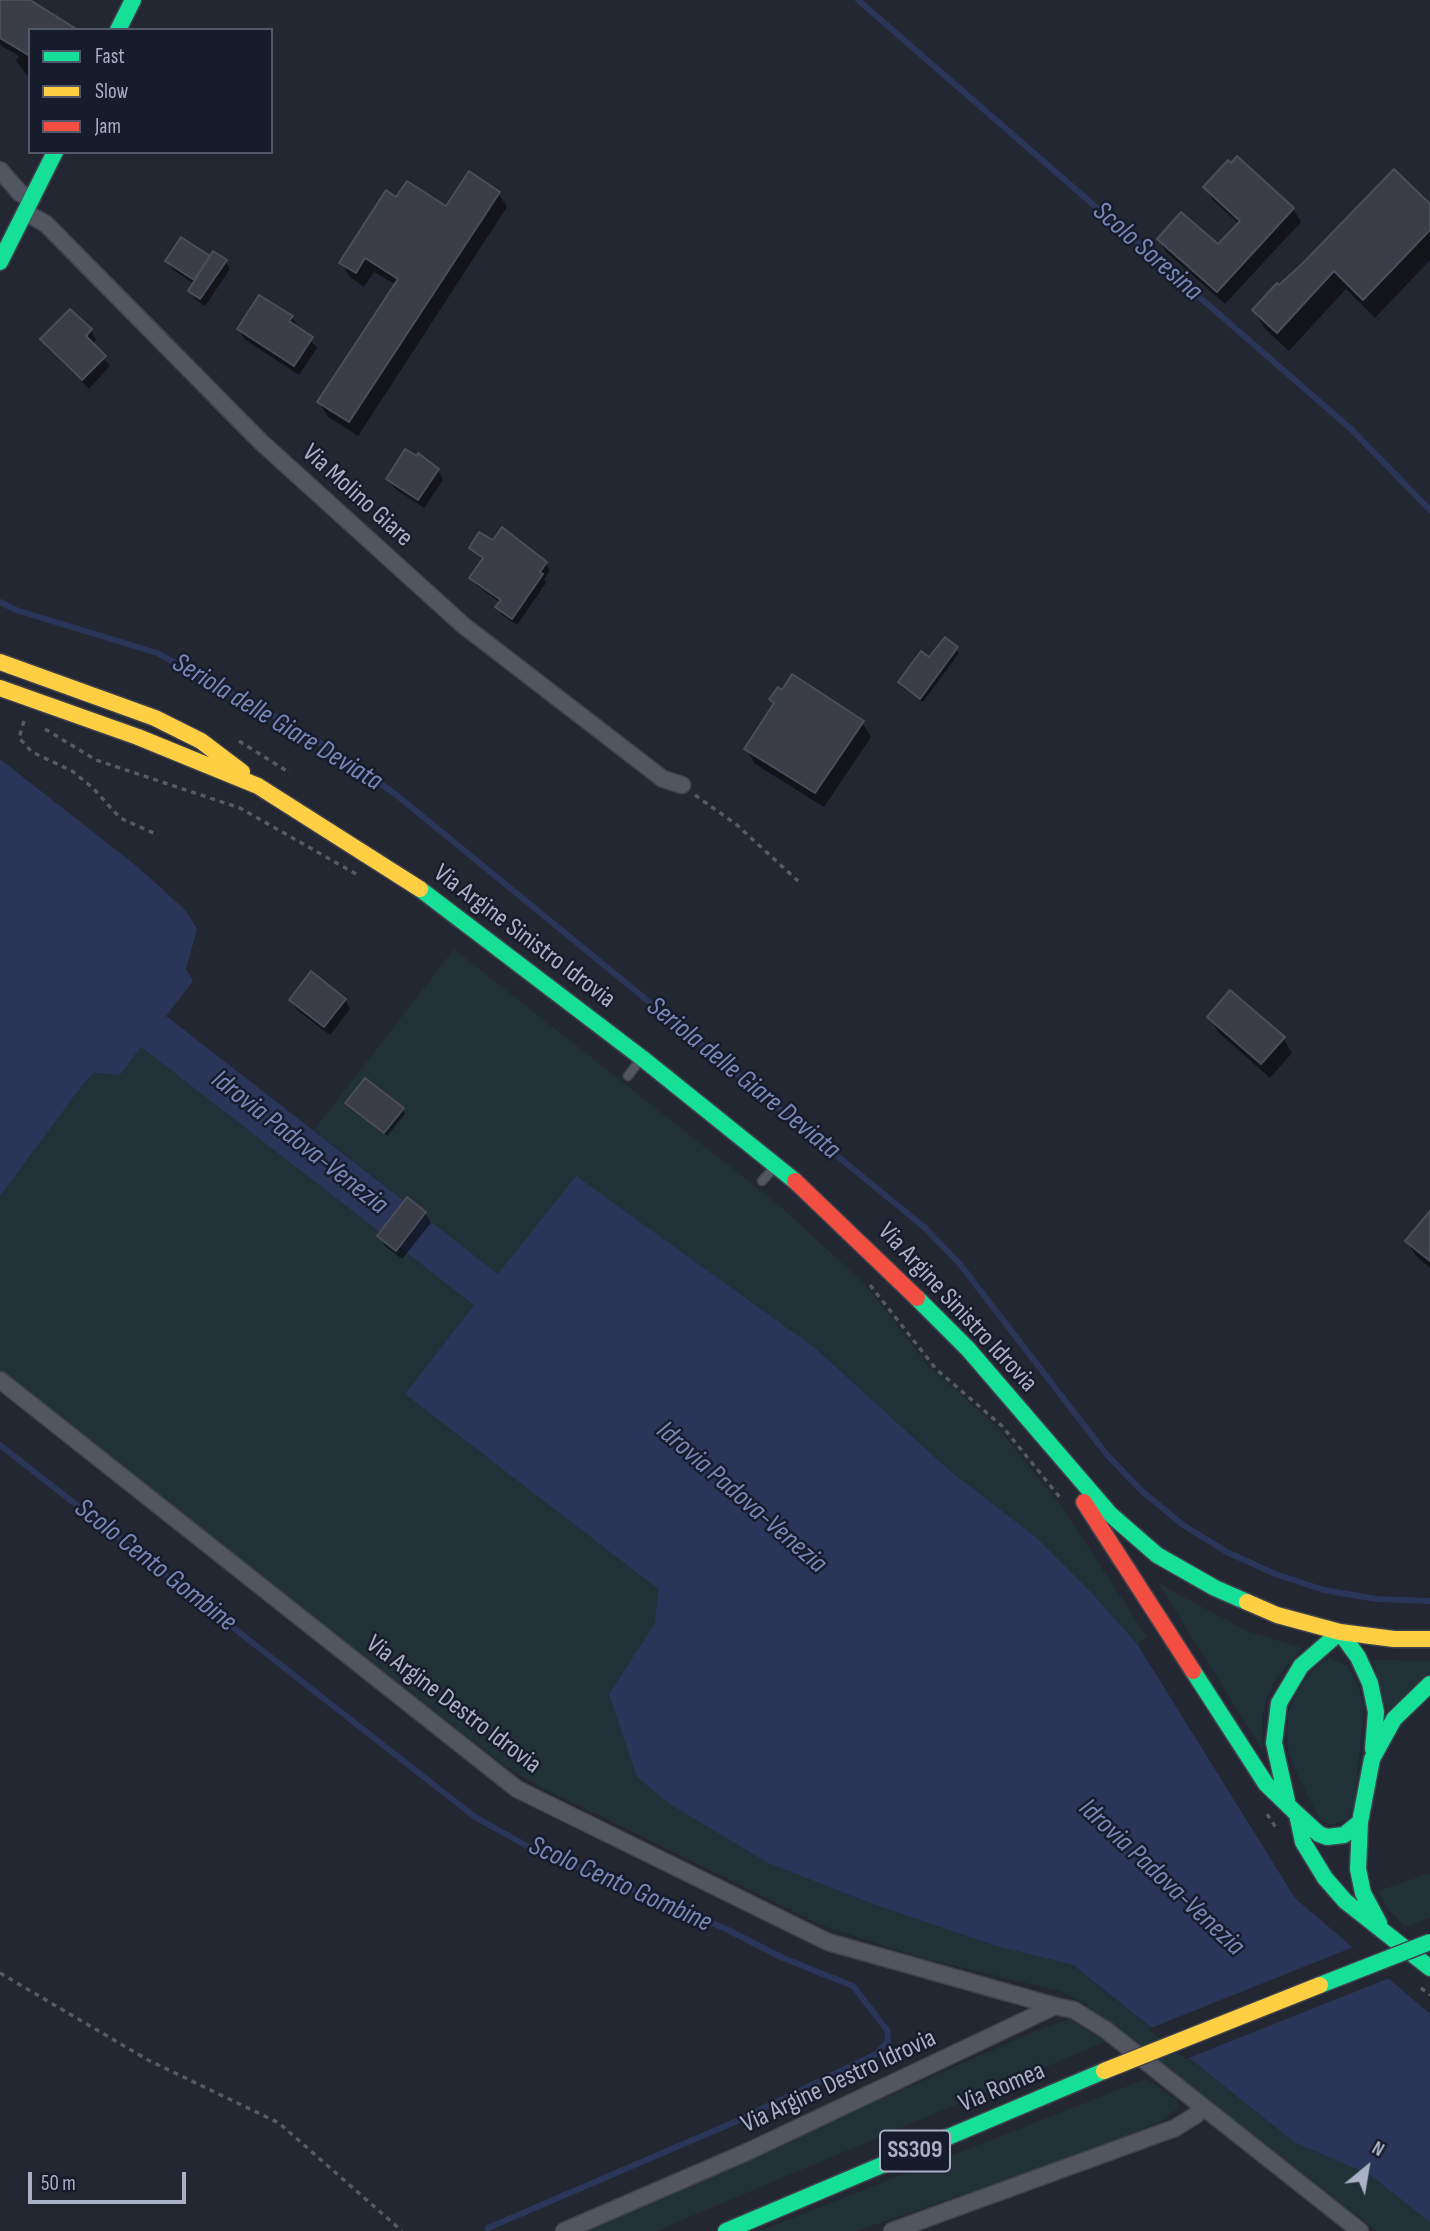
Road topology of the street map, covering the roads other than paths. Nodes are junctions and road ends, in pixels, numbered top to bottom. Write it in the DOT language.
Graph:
graph roads {
  1 [pos="133,0"];
  2 [pos="119,28"];
  3 [pos="54,154"];
  4 [pos="0,170"];
  5 [pos="28,206"];
  6 [pos="0,262"];
  7 [pos="0,662"];
  8 [pos="0,688"];
  9 [pos="682,785"];
  10 [pos="258,786"];
  11 [pos="642,1058"];
  12 [pos="628,1076"];
  13 [pos="777,1165"];
  14 [pos="762,1181"];
  15 [pos="0,1380"];
  16 [pos="1033,1425"];
  17 [pos="1340,1632"];
  18 [pos="1430,1639"];
  19 [pos="1430,1684"];
  20 [pos="1372,1759"];
  21 [pos="1292,1807"];
  22 [pos="1360,1822"];
  23 [pos="1385,1931"];
  24 [pos="1430,1942"];
  25 [pos="1430,1968"];
  26 [pos="1055,2006"];
  27 [pos="1201,2107"];
  28 [pos="565,2231"];
  29 [pos="726,2231"];
  30 [pos="892,2231"];
  31 [pos="1360,2231"];
  1 -- 2 [label="main road"];
  3 -- 5 [label="main road"];
  4 -- 5 [label="street, Via Molino Giare"];
  5 -- 6 [label="main road"];
  5 -- 9 [label="street, Via Molino Giare"];
  7 -- 10 [label="main road"];
  8 -- 10 [label="main road, Via Argine Sinistro Idrovia"];
  10 -- 11 [label="main road, Via Argine Sinistro Idrovia"];
  11 -- 12 [label="lane"];
  11 -- 13 [label="main road, Via Argine Sinistro Idrovia"];
  13 -- 14 [label="lane"];
  13 -- 16 [label="main road, Via Argine Sinistro Idrovia"];
  15 -- 26 [label="street, Via Argine Destro Idrovia"];
  16 -- 17 [label="main road, Via Argine Sinistro Idrovia"];
  16 -- 21 [label="main road"];
  17 -- 18 [label="main road"];
  17 -- 20 [label="main road"];
  17 -- 21 [label="main road"];
  19 -- 20 [label="main road"];
  20 -- 22 [label="main road"];
  21 -- 22 [label="main road"];
  21 -- 23 [label="main road"];
  22 -- 23 [label="main road"];
  23 -- 25 [label="main road"];
  24 -- 29 [label="main road, Via Romea / SS309, bridge"];
  26 -- 27 [label="street, Via Argine Destro Idrovia"];
  26 -- 28 [label="street, Via Argine Destro Idrovia"];
  27 -- 30 [label="street"];
  27 -- 31 [label="street, Via Argine Destro Idrovia"];
}
